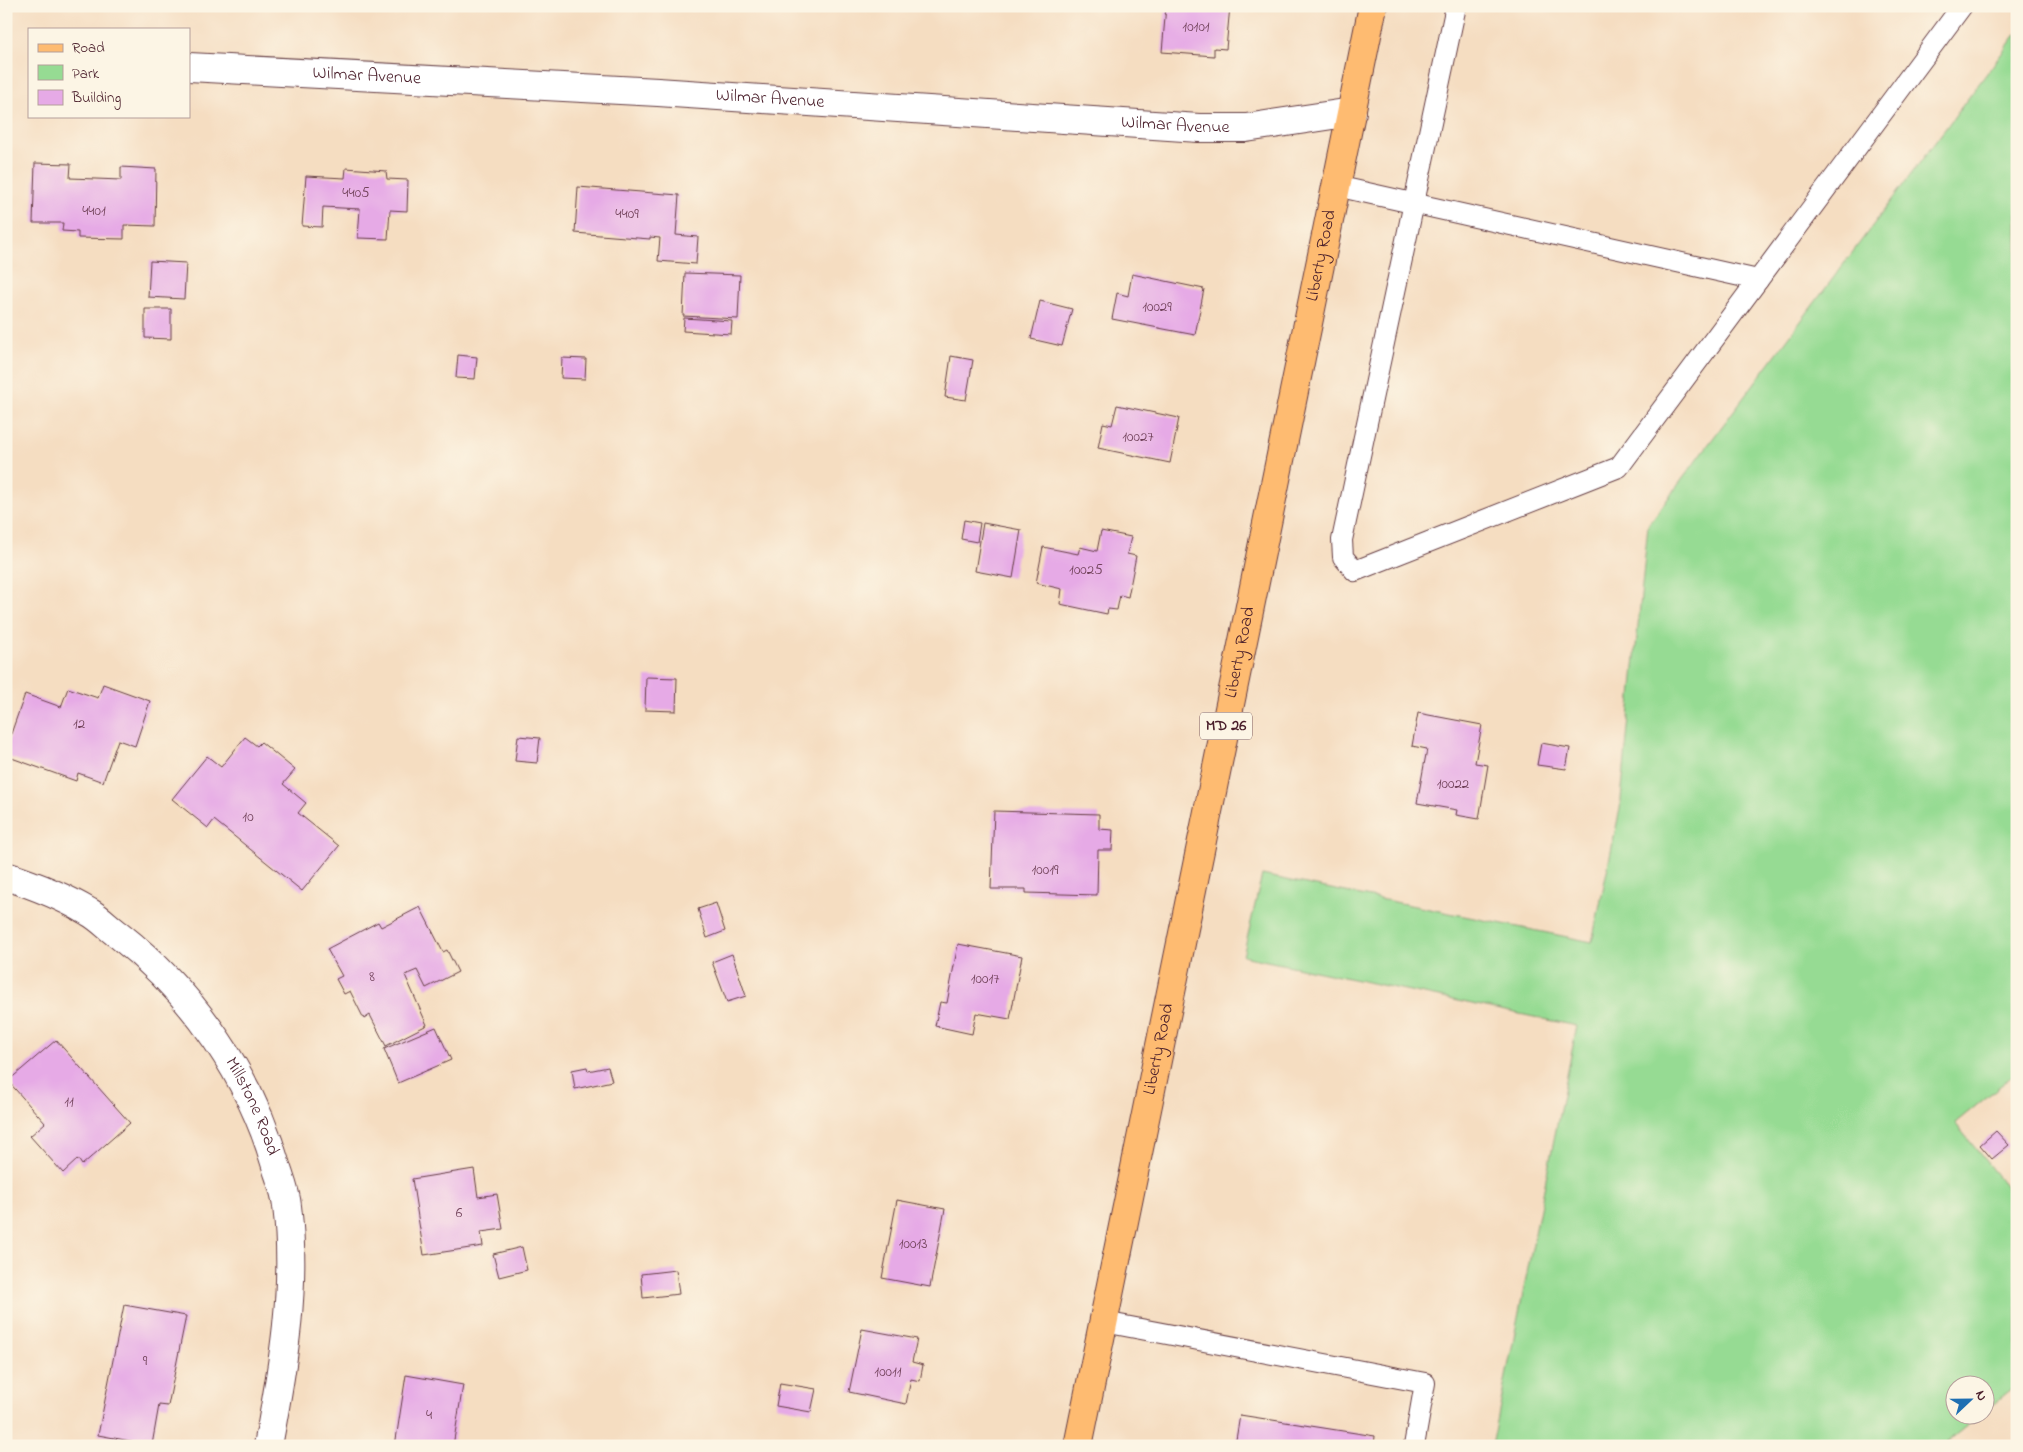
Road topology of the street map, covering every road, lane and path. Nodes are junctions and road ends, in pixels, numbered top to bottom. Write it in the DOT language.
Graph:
graph roads {
  1 [pos="1373,6"];
  2 [pos="1456,6"];
  3 [pos="1962,6"];
  4 [pos="190,67"];
  5 [pos="1352,112"];
  6 [pos="1336,186"];
  7 [pos="1413,203"];
  8 [pos="1758,280"];
  9 [pos="6,876"];
  10 [pos="1104,1322"];
  11 [pos="268,1446"];
  12 [pos="1078,1446"];
  13 [pos="1414,1446"];
  1 -- 5 [label="main road, Liberty Road / MD 26"];
  2 -- 7 [label="lane"];
  3 -- 8 [label="lane"];
  4 -- 5 [label="street, Wilmar Avenue"];
  5 -- 6 [label="main road, Liberty Road / MD 26"];
  6 -- 7 [label="lane"];
  6 -- 10 [label="main road, Liberty Road / MD 26"];
  7 -- 8 [label="lane"];
  7 -- 8 [label="lane"];
  9 -- 11 [label="street, Millstone Road"];
  10 -- 12 [label="main road, Liberty Road / MD 26"];
  10 -- 13 [label="lane"];
}
